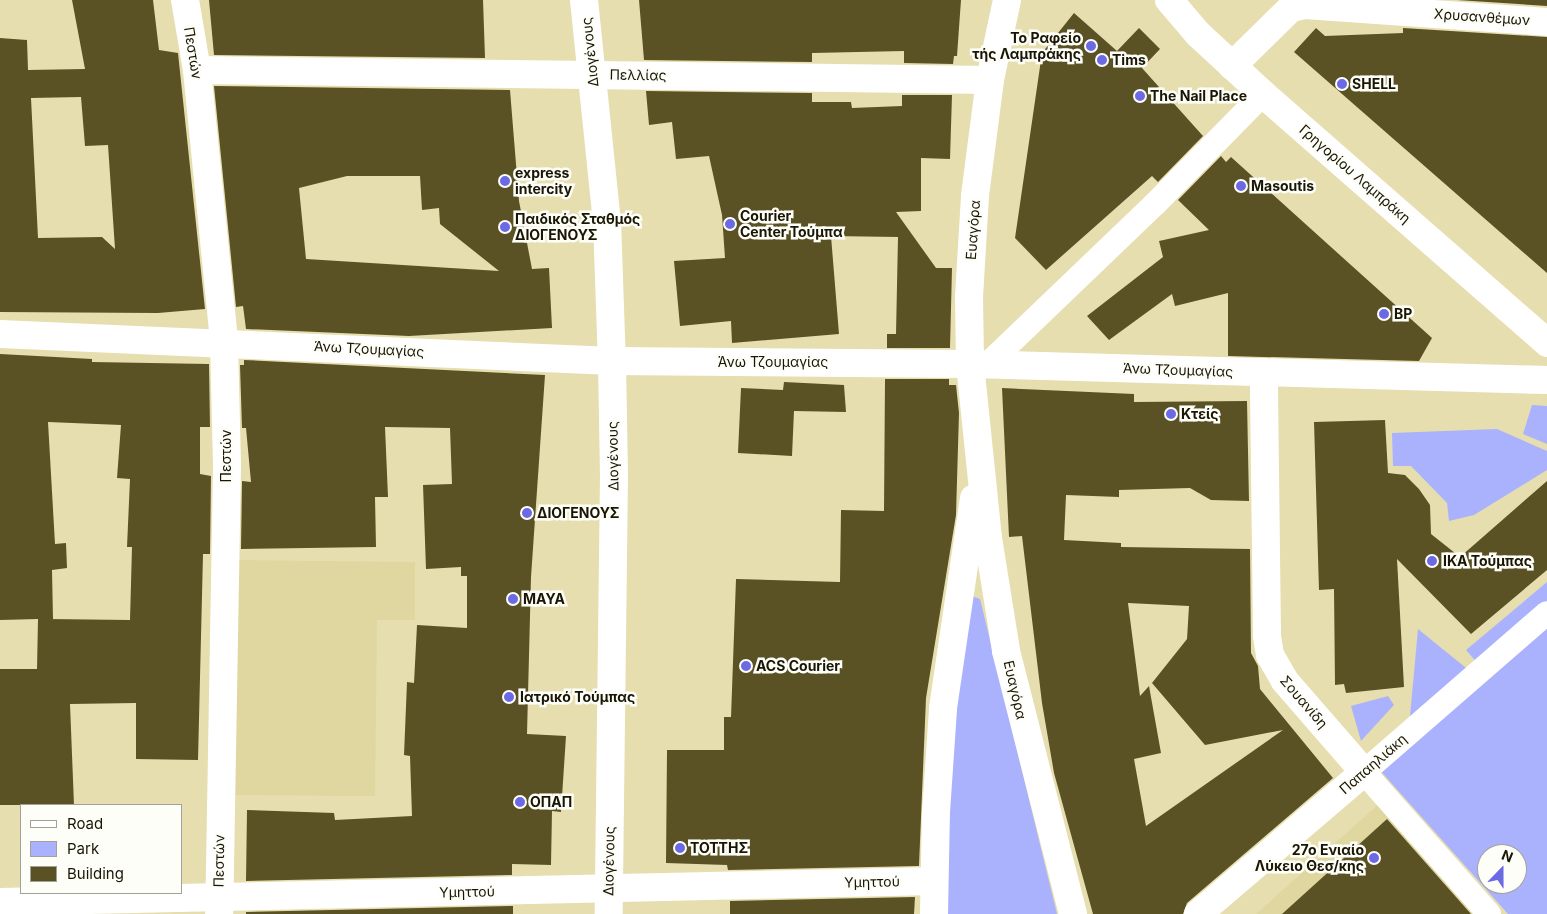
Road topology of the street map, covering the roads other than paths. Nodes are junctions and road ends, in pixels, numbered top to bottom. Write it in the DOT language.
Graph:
graph roads {
  1 [pos="185,0"];
  2 [pos="584,0"];
  3 [pos="1007,0"];
  4 [pos="1169,0"];
  5 [pos="1353,3"];
  6 [pos="1547,22"];
  7 [pos="1232,66"];
  8 [pos="197,70"];
  9 [pos="593,74"];
  10 [pos="990,80"];
  11 [pos="1263,94"];
  12 [pos="0,334"];
  13 [pos="224,342"];
  14 [pos="1547,343"];
  15 [pos="612,361"];
  16 [pos="979,364"];
  17 [pos="1264,372"];
  18 [pos="1547,380"];
  19 [pos="979,462"];
  20 [pos="1547,613"];
  21 [pos="1364,772"];
  22 [pos="934,881"];
  23 [pos="609,901"];
  24 [pos="0,902"];
  25 [pos="322,905"];
  26 [pos="219,906"];
  27 [pos="934,914"];
  28 [pos="1073,914"];
  29 [pos="1198,914"];
  30 [pos="1489,914"];
  1 -- 8 [label="street, Πεστών"];
  2 -- 9 [label="street, Διογένους"];
  3 -- 10 [label="street, Ευαγόρα"];
  4 -- 7 [label="street, Γρηγορίου Λαμπράκη"];
  5 -- 6 [label="street, Χρυσανθέμων"];
  5 -- 7 [label="street, Χρυσανθέμων"];
  7 -- 11 [label="street, Γρηγορίου Λαμπράκη"];
  8 -- 9 [label="street, Πελλίας"];
  8 -- 13 [label="street, Πεστών"];
  9 -- 10 [label="street, Πελλίας"];
  9 -- 15 [label="street, Διογένους"];
  10 -- 16 [label="street, Ευαγόρα"];
  11 -- 14 [label="street, Γρηγορίου Λαμπράκη"];
  11 -- 16 [label="street"];
  12 -- 13 [label="street, Άνω Τζουμαγίας"];
  13 -- 15 [label="street, Άνω Τζουμαγίας"];
  13 -- 26 [label="street, Πεστών"];
  15 -- 16 [label="street, Άνω Τζουμαγίας"];
  15 -- 23 [label="street, Διογένους"];
  16 -- 17 [label="street, Άνω Τζουμαγίας"];
  16 -- 19 [label="street, Ευαγόρα"];
  17 -- 18 [label="street, Άνω Τζουμαγίας"];
  17 -- 21 [label="street, Σουανίδη"];
  19 -- 22 [label="street, Ευαγόρα"];
  19 -- 28 [label="street, Ευαγόρα"];
  20 -- 21 [label="street, Παπαηλιάκη"];
  21 -- 29 [label="street, Παπαηλιάκη"];
  21 -- 30 [label="street, Σουανίδη"];
  22 -- 23 [label="street, Υμηττού"];
  22 -- 27 [label="street, Ευαγόρα"];
  23 -- 25 [label="street, Υμηττού"];
  24 -- 26 [label="street, Υμηττού"];
  25 -- 26 [label="street, Υμηττού"];
}
